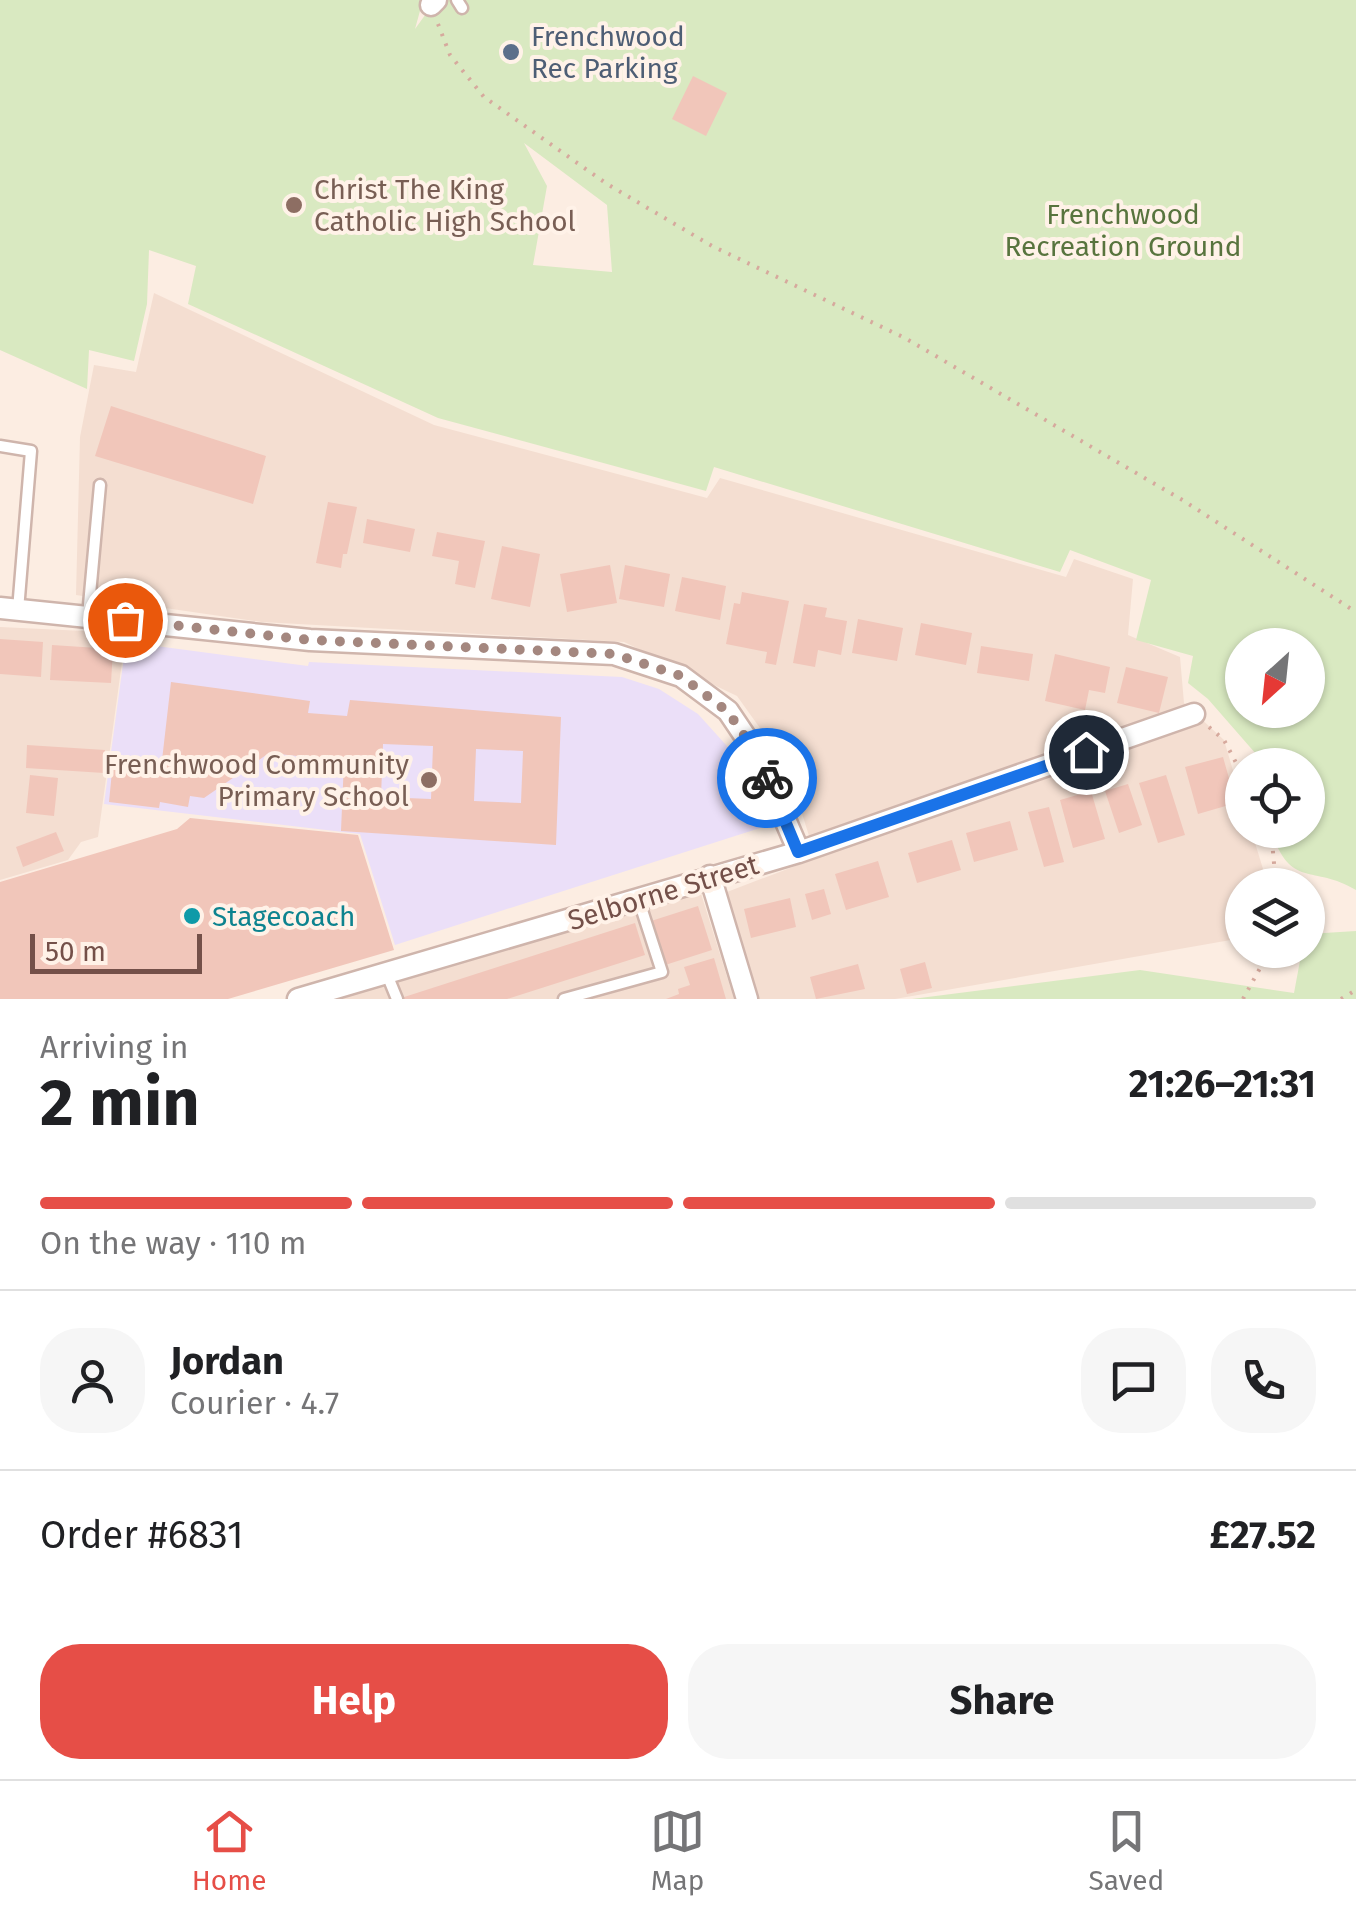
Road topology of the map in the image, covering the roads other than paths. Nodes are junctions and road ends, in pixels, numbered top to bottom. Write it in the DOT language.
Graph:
graph roads {
  1 [pos="0,446"];
  2 [pos="100,485"];
  3 [pos="9,609"];
  4 [pos="88,616"];
  5 [pos="1194,714"];
  6 [pos="798,852"];
  7 [pos="710,876"];
  8 [pos="639,901"];
  9 [pos="386,971"];
  10 [pos="305,998"];
  11 [pos="396,999"];
  12 [pos="564,999"];
  13 [pos="747,999"];
  1 -- 3 [label="lane"];
  2 -- 4 [label="lane"];
  3 -- 4 [label="street"];
  4 -- 6 [label="street"];
  5 -- 6 [label="street, Selborne Street"];
  6 -- 7 [label="street, Selborne Street"];
  7 -- 8 [label="street, Selborne Street"];
  7 -- 13 [label="street"];
  8 -- 9 [label="street, Selborne Street"];
  8 -- 12 [label="lane"];
  9 -- 10 [label="street, Selborne Street"];
  9 -- 11 [label="lane"];
}
